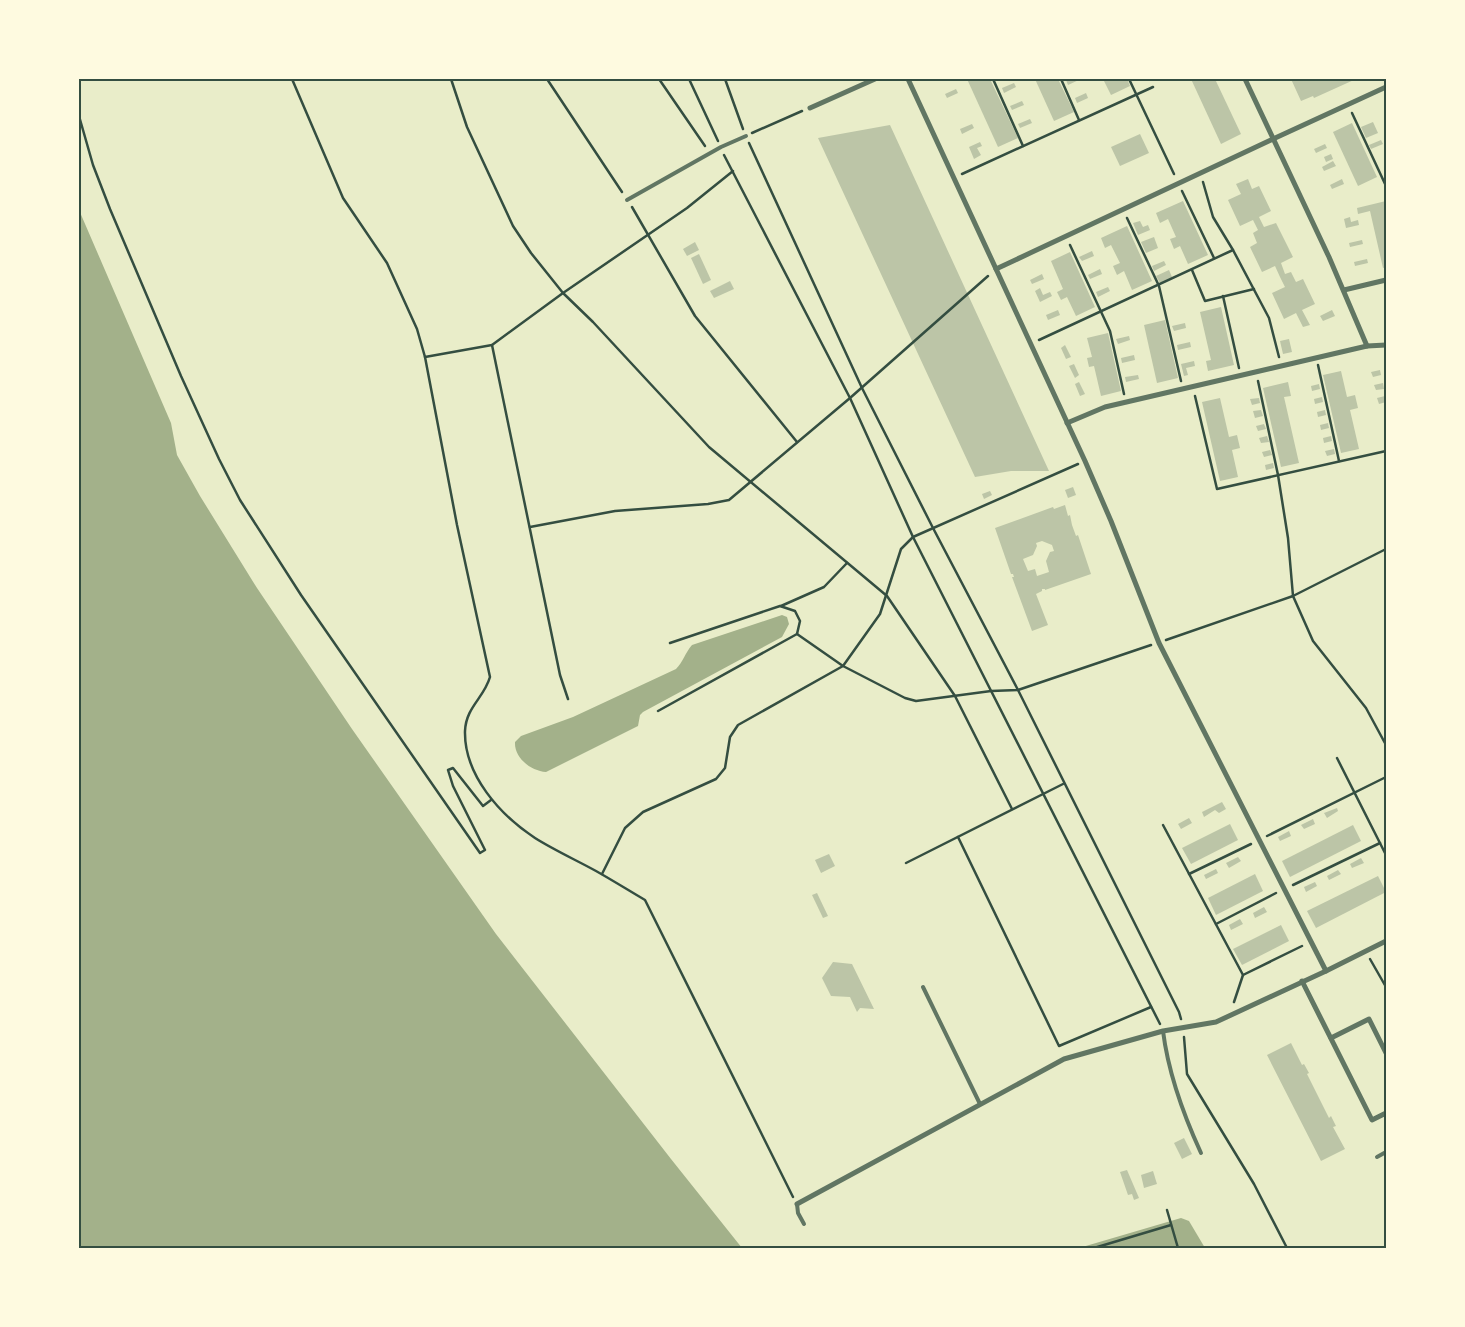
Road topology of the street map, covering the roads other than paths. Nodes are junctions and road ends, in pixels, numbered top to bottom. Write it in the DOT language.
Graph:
graph roads {
  1 [pos="875,79"];
  2 [pos="908,79"];
  3 [pos="1245,79"];
  4 [pos="1386,87"];
  5 [pos="810,108"];
  6 [pos="746,136"];
  7 [pos="1273,138"];
  8 [pos="627,200"];
  9 [pos="996,269"];
  10 [pos="1386,280"];
  11 [pos="1344,290"];
  12 [pos="1386,345"];
  13 [pos="1367,346"];
  14 [pos="1067,422"];
  15 [pos="1386,941"];
  16 [pos="1326,971"];
  17 [pos="1302,981"];
  18 [pos="923,987"];
  19 [pos="1163,1031"];
  20 [pos="1331,1038"];
  21 [pos="1386,1053"];
  22 [pos="980,1104"];
  23 [pos="1386,1113"];
  24 [pos="1386,1152"];
  25 [pos="1201,1153"];
  26 [pos="1376,1157"];
  27 [pos="797,1204"];
  28 [pos="804,1224"];
  1 -- 5 [label="street"];
  2 -- 9 [label="street"];
  3 -- 7 [label="street"];
  4 -- 7 [label="street"];
  6 -- 8 [label="lane"];
  7 -- 9 [label="street"];
  7 -- 11 [label="street"];
  9 -- 14 [label="street"];
  10 -- 11 [label="street"];
  11 -- 13 [label="street"];
  12 -- 13 [label="street"];
  13 -- 14 [label="street"];
  14 -- 16 [label="street"];
  15 -- 16 [label="street"];
  16 -- 17 [label="street"];
  17 -- 19 [label="street"];
  17 -- 20 [label="street"];
  18 -- 22 [label="lane"];
  19 -- 22 [label="street"];
  19 -- 25 [label="lane"];
  20 -- 21 [label="street"];
  20 -- 23 [label="street"];
  22 -- 27 [label="street"];
  24 -- 26 [label="lane"];
  27 -- 28 [label="lane"];
}
